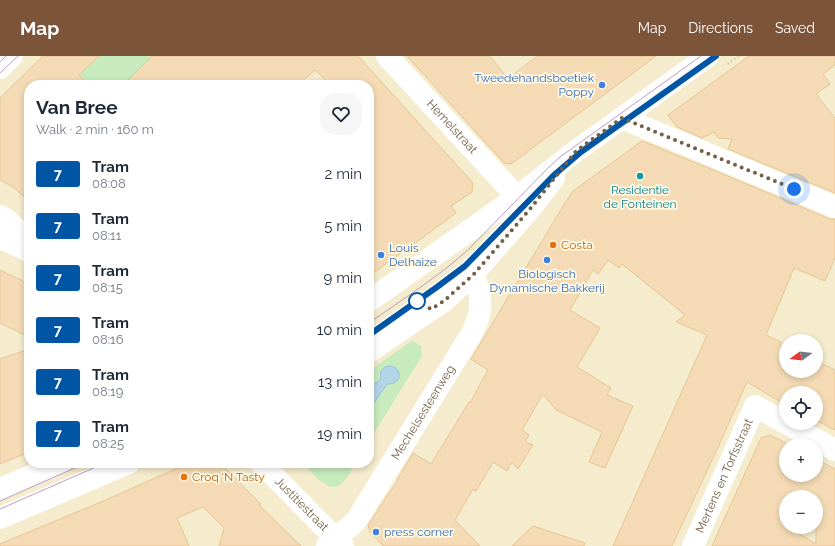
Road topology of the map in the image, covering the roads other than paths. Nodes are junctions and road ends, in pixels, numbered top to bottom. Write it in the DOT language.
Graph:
graph roads {
  1 [pos="12,56"];
  2 [pos="387,56"];
  3 [pos="708,56"];
  4 [pos="0,68"];
  5 [pos="622,118"];
  6 [pos="523,203"];
  7 [pos="835,207"];
  8 [pos="0,216"];
  9 [pos="24,236"];
  10 [pos="0,238"];
  11 [pos="24,249"];
  12 [pos="474,274"];
  13 [pos="374,298"];
  14 [pos="374,349"];
  15 [pos="835,450"];
  16 [pos="49,468"];
  17 [pos="117,468"];
  18 [pos="266,468"];
  19 [pos="0,489"];
  20 [pos="0,518"];
  21 [pos="335,543"];
  22 [pos="693,546"];
  1 -- 4 [label="street"];
  2 -- 6 [label="street, Hemelstraat"];
  3 -- 5 [label="street"];
  5 -- 6 [label="street"];
  5 -- 7 [label="street"];
  6 -- 12 [label="street"];
  6 -- 13 [label="street"];
  8 -- 9 [label="street"];
  10 -- 11 [label="street"];
  12 -- 14 [label="street"];
  12 -- 21 [label="street, Mechelsesteenweg"];
  15 -- 22 [label="street, Mertens en Torfsstraat"];
  16 -- 19 [label="street"];
  17 -- 20 [label="street"];
  18 -- 21 [label="street, Justitiestraat"];
}
